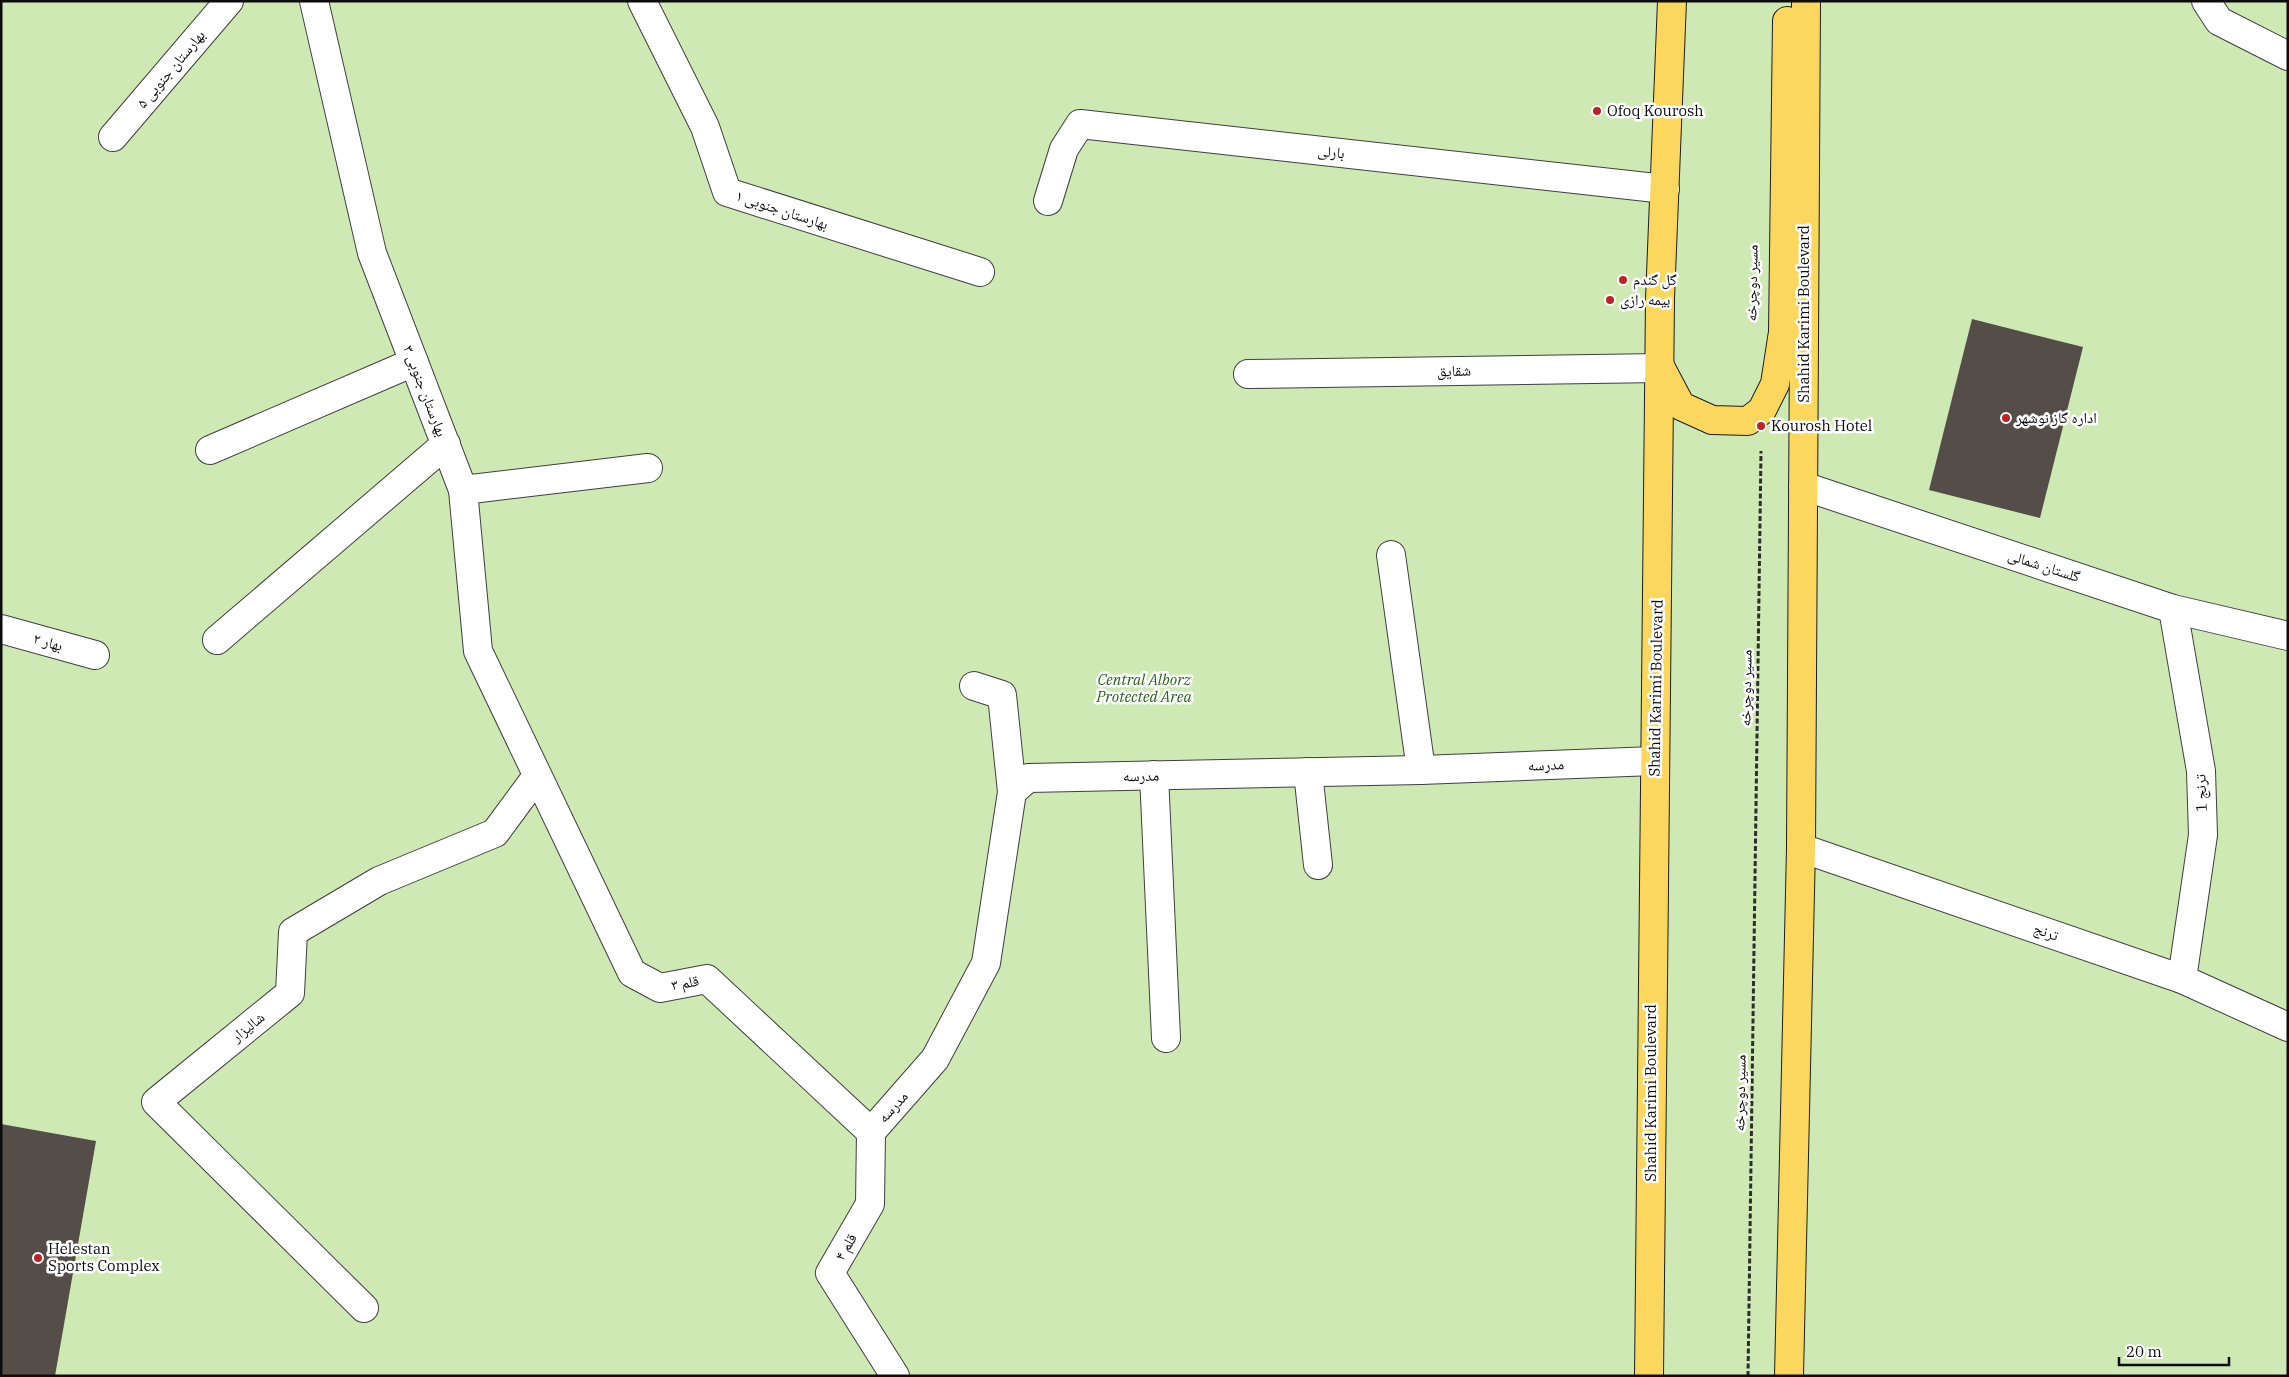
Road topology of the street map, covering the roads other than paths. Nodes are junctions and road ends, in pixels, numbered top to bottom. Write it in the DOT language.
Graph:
graph roads {
  1 [pos="229,1"];
  2 [pos="314,1"];
  3 [pos="642,1"];
  4 [pos="1672,1"];
  5 [pos="1788,1"];
  6 [pos="1806,1"];
  7 [pos="2206,1"];
  8 [pos="2288,56"];
  9 [pos="113,136"];
  10 [pos="1665,189"];
  11 [pos="1048,201"];
  12 [pos="980,272"];
  13 [pos="414,362"];
  14 [pos="1661,368"];
  15 [pos="1248,374"];
  16 [pos="446,444"];
  17 [pos="210,450"];
  18 [pos="648,468"];
  19 [pos="1803,486"];
  20 [pos="463,490"];
  21 [pos="1391,555"];
  22 [pos="2173,609"];
  23 [pos="1,629"];
  24 [pos="2288,636"];
  25 [pos="217,640"];
  26 [pos="95,656"];
  27 [pos="974,686"];
  28 [pos="1654,761"];
  29 [pos="1421,770"];
  30 [pos="1308,772"];
  31 [pos="1154,775"];
  32 [pos="537,776"];
  33 [pos="1012,792"];
  34 [pos="1801,848"];
  35 [pos="1318,865"];
  36 [pos="2182,979"];
  37 [pos="2288,1027"];
  38 [pos="1166,1038"];
  39 [pos="871,1132"];
  40 [pos="364,1308"];
  41 [pos="895,1376"];
  42 [pos="1649,1376"];
  43 [pos="1789,1376"];
  1 -- 9 [label="street, بهارستان جنوبی ۵"];
  2 -- 13 [label="street, بهارستان جنوبی ۳"];
  3 -- 12 [label="street, بهارستان جنوبی ۱"];
  4 -- 10 [label="main road, Shahid Karimi Boulevard"];
  5 -- 14 [label="main road"];
  6 -- 19 [label="main road, Shahid Karimi Boulevard"];
  7 -- 8 [label="street"];
  10 -- 11 [label="street, بارلی"];
  10 -- 14 [label="main road, Shahid Karimi Boulevard"];
  13 -- 16 [label="street, بهارستان جنوبی ۳"];
  13 -- 17 [label="street"];
  14 -- 15 [label="street, شقایق"];
  14 -- 28 [label="main road, Shahid Karimi Boulevard"];
  16 -- 20 [label="street, بهارستان جنوبی ۳"];
  16 -- 25 [label="street"];
  18 -- 20 [label="street"];
  19 -- 22 [label="street, گلستان شمالی"];
  19 -- 34 [label="main road, Shahid Karimi Boulevard"];
  20 -- 32 [label="street, بهارستان جنوبی ۳"];
  21 -- 29 [label="street"];
  22 -- 24 [label="street, گلستان شمالی"];
  22 -- 36 [label="street, ترنج 1"];
  23 -- 26 [label="street, بهار ۲"];
  27 -- 33 [label="street"];
  28 -- 29 [label="street, مدرسه"];
  28 -- 42 [label="main road, Shahid Karimi Boulevard"];
  29 -- 30 [label="street, مدرسه"];
  30 -- 31 [label="street, مدرسه"];
  30 -- 35 [label="street"];
  31 -- 33 [label="street, مدرسه"];
  31 -- 38 [label="street"];
  32 -- 39 [label="street, قلم ۳"];
  32 -- 40 [label="street, شالیزار"];
  33 -- 39 [label="street, مدرسه"];
  34 -- 36 [label="street, ترنج"];
  34 -- 43 [label="main road, Shahid Karimi Boulevard"];
  36 -- 37 [label="street, ترنج"];
  39 -- 41 [label="street, قلم ۴"];
}
